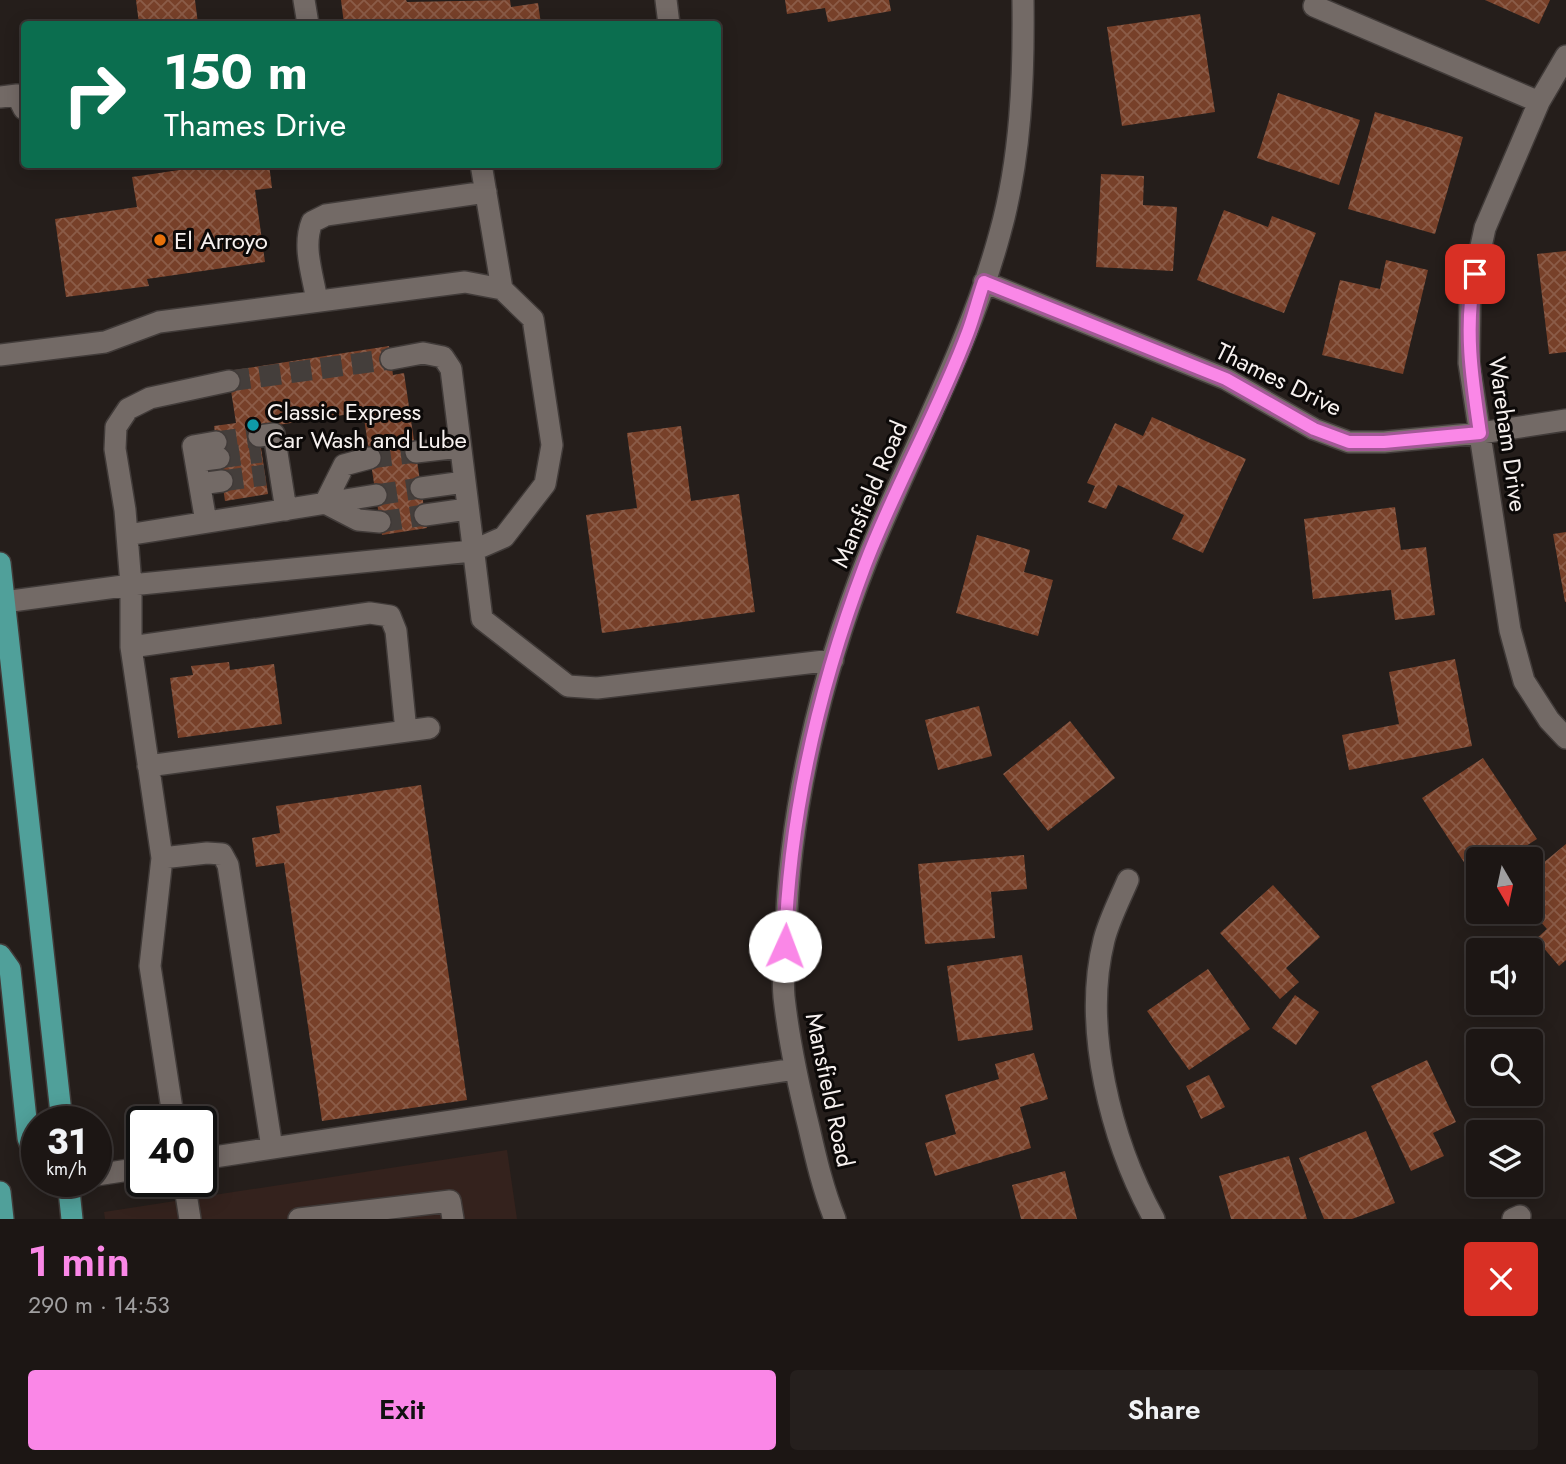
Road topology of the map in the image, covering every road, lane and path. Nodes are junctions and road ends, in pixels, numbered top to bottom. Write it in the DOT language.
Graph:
graph roads {
  1 [pos="304,0"];
  2 [pos="666,0"];
  3 [pos="1023,0"];
  4 [pos="1314,6"];
  5 [pos="308,21"];
  6 [pos="669,21"];
  7 [pos="1566,56"];
  8 [pos="0,97"];
  9 [pos="1539,102"];
  10 [pos="21,103"];
  11 [pos="482,168"];
  12 [pos="486,192"];
  13 [pos="984,282"];
  14 [pos="502,289"];
  15 [pos="317,301"];
  16 [pos="0,355"];
  17 [pos="391,359"];
  18 [pos="229,381"];
  19 [pos="1566,420"];
  20 [pos="1480,433"];
  21 [pos="265,446"];
  22 [pos="460,447"];
  23 [pos="218,450"];
  24 [pos="416,453"];
  25 [pos="370,458"];
  26 [pos="222,481"];
  27 [pos="464,482"];
  28 [pos="200,484"];
  29 [pos="421,488"];
  30 [pos="376,495"];
  31 [pos="325,503"];
  32 [pos="467,509"];
  33 [pos="286,510"];
  34 [pos="425,514"];
  35 [pos="206,522"];
  36 [pos="380,522"];
  37 [pos="127,535"];
  38 [pos="472,551"];
  39 [pos="0,563"];
  40 [pos="131,585"];
  41 [pos="2,603"];
  42 [pos="131,647"];
  43 [pos="833,660"];
  44 [pos="429,728"];
  45 [pos="406,732"];
  46 [pos="1566,738"];
  47 [pos="148,766"];
  48 [pos="162,858"];
  49 [pos="1128,880"];
  50 [pos="0,955"];
  51 [pos="795,1069"];
  52 [pos="25,1106"];
  53 [pos="60,1106"];
  54 [pos="172,1106"];
  55 [pos="272,1148"];
  56 [pos="217,1157"];
  57 [pos="0,1192"];
  58 [pos="70,1197"];
  59 [pos="187,1197"];
  60 [pos="3,1219"];
  61 [pos="72,1219"];
  62 [pos="190,1219"];
  63 [pos="299,1219"];
  64 [pos="453,1219"];
  65 [pos="835,1219"];
  66 [pos="1154,1219"];
  1 -- 5 [label="street"];
  2 -- 6 [label="street"];
  3 -- 13 [label="street, Mansfield Road"];
  4 -- 9 [label="street"];
  7 -- 9 [label="street, Wareham Drive"];
  8 -- 10 [label="street"];
  9 -- 20 [label="street, Wareham Drive"];
  11 -- 12 [label="street"];
  12 -- 14 [label="street"];
  12 -- 15 [label="street"];
  13 -- 20 [label="street, Thames Drive"];
  13 -- 43 [label="street, Mansfield Road"];
  14 -- 15 [label="street"];
  14 -- 38 [label="street"];
  15 -- 16 [label="street"];
  17 -- 22 [label="street"];
  18 -- 37 [label="street"];
  19 -- 20 [label="street, Thames Drive"];
  20 -- 46 [label="street, Wareham Drive"];
  21 -- 33 [label="street"];
  22 -- 24 [label="street"];
  22 -- 27 [label="street"];
  23 -- 28 [label="street"];
  25 -- 31 [label="street"];
  26 -- 28 [label="street"];
  27 -- 29 [label="street"];
  27 -- 32 [label="street"];
  28 -- 35 [label="street"];
  30 -- 31 [label="street"];
  31 -- 33 [label="street"];
  31 -- 36 [label="street"];
  32 -- 34 [label="street"];
  32 -- 38 [label="street"];
  33 -- 35 [label="street"];
  35 -- 37 [label="street"];
  37 -- 40 [label="street"];
  38 -- 40 [label="street"];
  38 -- 43 [label="street"];
  39 -- 41 [label="main road"];
  40 -- 41 [label="street"];
  40 -- 42 [label="street"];
  41 -- 53 [label="main road"];
  42 -- 45 [label="street"];
  42 -- 47 [label="street"];
  43 -- 51 [label="street, Mansfield Road"];
  44 -- 45 [label="street"];
  45 -- 47 [label="street"];
  47 -- 48 [label="street"];
  48 -- 54 [label="street"];
  48 -- 55 [label="street"];
  49 -- 66 [label="street"];
  50 -- 52 [label="main road"];
  51 -- 55 [label="street"];
  51 -- 65 [label="street, Mansfield Road"];
  55 -- 56 [label="street"];
  57 -- 60 [label="main road"];
  58 -- 61 [label="main road"];
  59 -- 62 [label="street"];
  63 -- 64 [label="street"];
}
